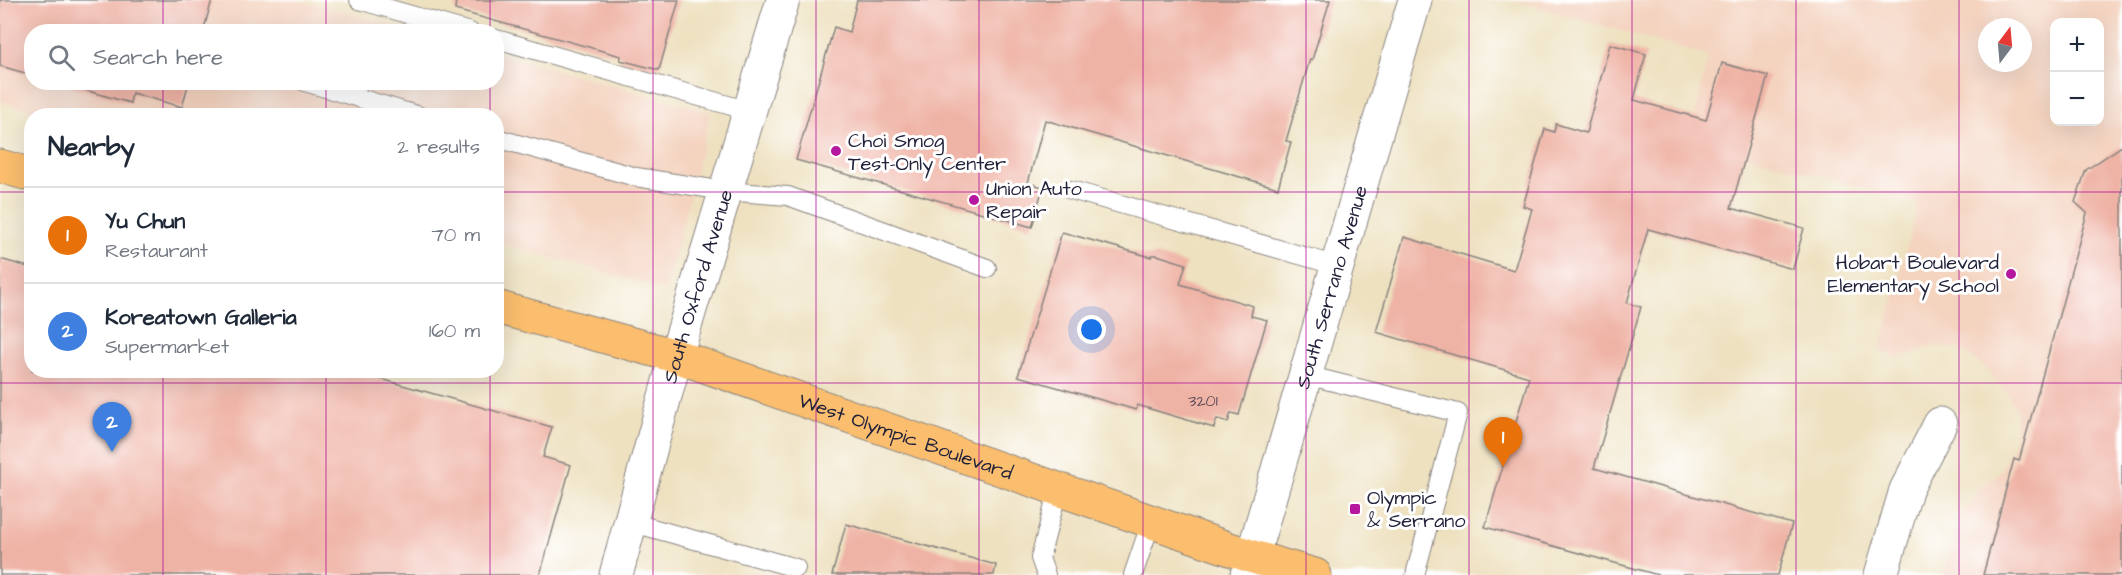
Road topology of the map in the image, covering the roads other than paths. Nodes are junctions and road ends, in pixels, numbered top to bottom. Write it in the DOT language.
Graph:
graph roads {
  1 [pos="359,0"];
  2 [pos="783,0"];
  3 [pos="1415,0"];
  4 [pos="442,24"];
  5 [pos="504,41"];
  6 [pos="331,90"];
  7 [pos="393,108"];
  8 [pos="749,111"];
  9 [pos="504,140"];
  10 [pos="0,166"];
  11 [pos="24,173"];
  12 [pos="1071,190"];
  13 [pos="725,191"];
  14 [pos="1338,266"];
  15 [pos="987,268"];
  16 [pos="504,309"];
  17 [pos="676,356"];
  18 [pos="1306,375"];
  19 [pos="1940,424"];
  20 [pos="1059,490"];
  21 [pos="630,522"];
  22 [pos="1151,522"];
  23 [pos="1250,566"];
  24 [pos="796,568"];
  25 [pos="616,575"];
  26 [pos="1046,575"];
  27 [pos="1133,575"];
  28 [pos="1315,575"];
  29 [pos="1414,575"];
  30 [pos="1881,575"];
  1 -- 4 [label="lane"];
  2 -- 8 [label="street, South Oxford Avenue"];
  3 -- 14 [label="street, South Serrano Avenue"];
  5 -- 8 [label="lane"];
  6 -- 7 [label="lane"];
  8 -- 13 [label="street, South Oxford Avenue"];
  9 -- 13 [label="lane"];
  10 -- 11 [label="main road"];
  12 -- 14 [label="lane"];
  13 -- 15 [label="lane"];
  13 -- 17 [label="street, South Oxford Avenue"];
  14 -- 18 [label="street, South Serrano Avenue"];
  16 -- 17 [label="main road, West Olympic Boulevard"];
  17 -- 20 [label="main road, West Olympic Boulevard"];
  17 -- 21 [label="street, South Oxford Avenue"];
  18 -- 23 [label="street, South Serrano Avenue"];
  18 -- 29 [label="lane"];
  19 -- 30 [label="street"];
  20 -- 22 [label="main road, West Olympic Boulevard"];
  20 -- 26 [label="lane"];
  21 -- 24 [label="lane"];
  21 -- 25 [label="street, South Oxford Avenue"];
  22 -- 23 [label="main road, West Olympic Boulevard"];
  22 -- 27 [label="lane"];
  23 -- 28 [label="main road, West Olympic Boulevard"];
}
